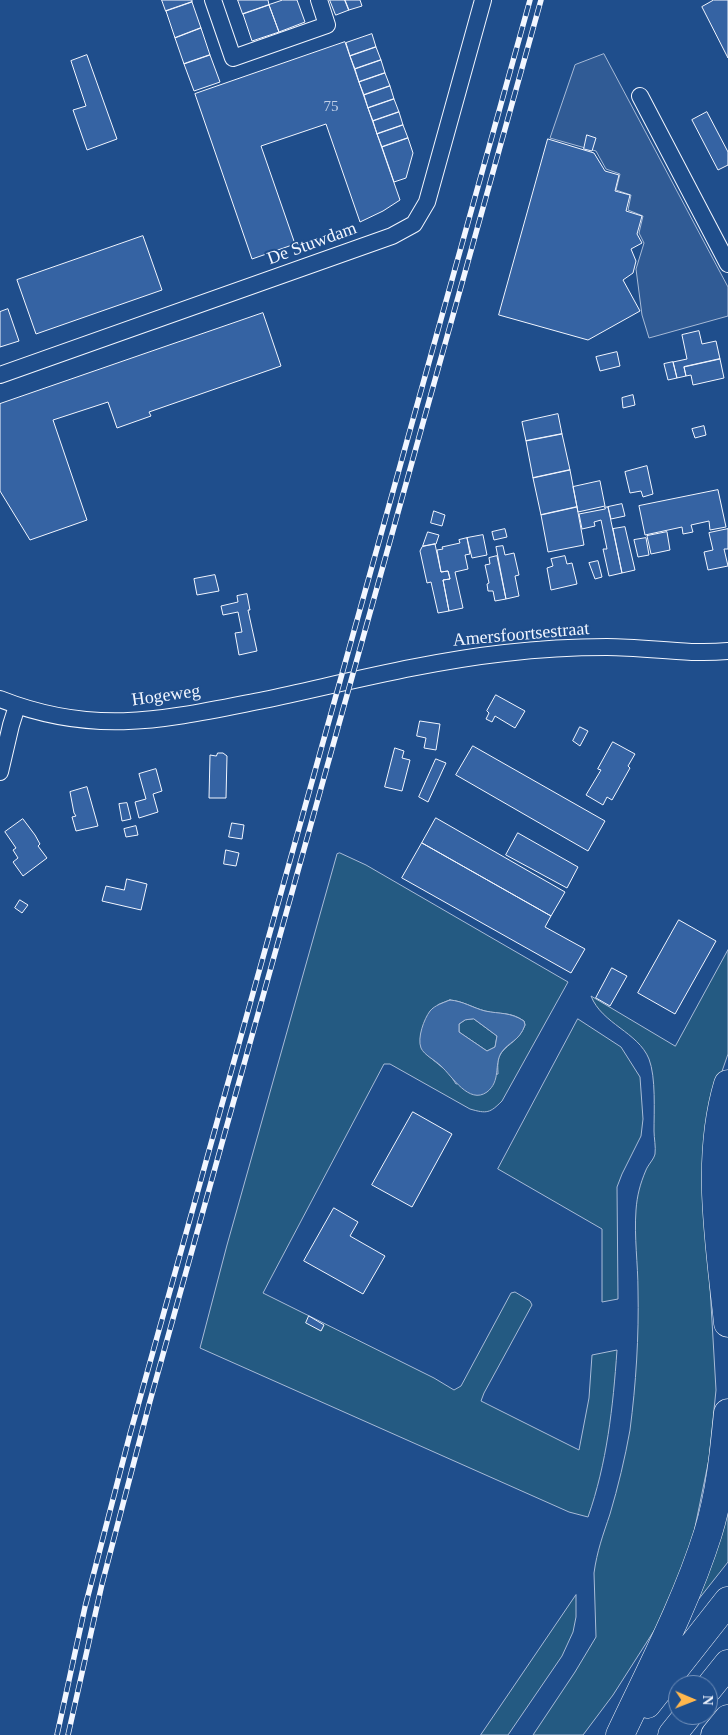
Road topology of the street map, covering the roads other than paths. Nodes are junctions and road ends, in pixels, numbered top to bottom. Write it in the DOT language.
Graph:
graph roads {
  1 [pos="213,0"];
  2 [pos="319,0"];
  3 [pos="484,0"];
  4 [pos="640,96"];
  5 [pos="728,264"];
  6 [pos="0,375"];
  7 [pos="728,651"];
  8 [pos="710,653"];
  9 [pos="728,659"];
  10 [pos="339,684"];
  11 [pos="0,700"];
  12 [pos="17,706"];
  13 [pos="0,772"];
  14 [pos="728,1084"];
  15 [pos="728,1323"];
  16 [pos="728,1413"];
  17 [pos="728,1601"];
  18 [pos="728,1664"];
  19 [pos="718,1677"];
  20 [pos="728,1719"];
  21 [pos="680,1725"];
  22 [pos="621,1735"];
  23 [pos="672,1735"];
  24 [pos="715,1735"];
  1 -- 2 [label="street"];
  3 -- 6 [label="street, De Stuwdam"];
  4 -- 5 [label="street"];
  7 -- 8 [label="street, Amersfoortsestraat"];
  8 -- 9 [label="street, Amersfoortsestraat"];
  8 -- 10 [label="street, Amersfoortsestraat"];
  10 -- 12 [label="street, Hogeweg"];
  11 -- 12 [label="street, Hogeweg"];
  12 -- 13 [label="street"];
  14 -- 15 [label="highway"];
  16 -- 22 [label="highway"];
  17 -- 22 [label="highway"];
  18 -- 19 [label="highway"];
  20 -- 24 [label="highway"];
  21 -- 23 [label="highway"];
}
